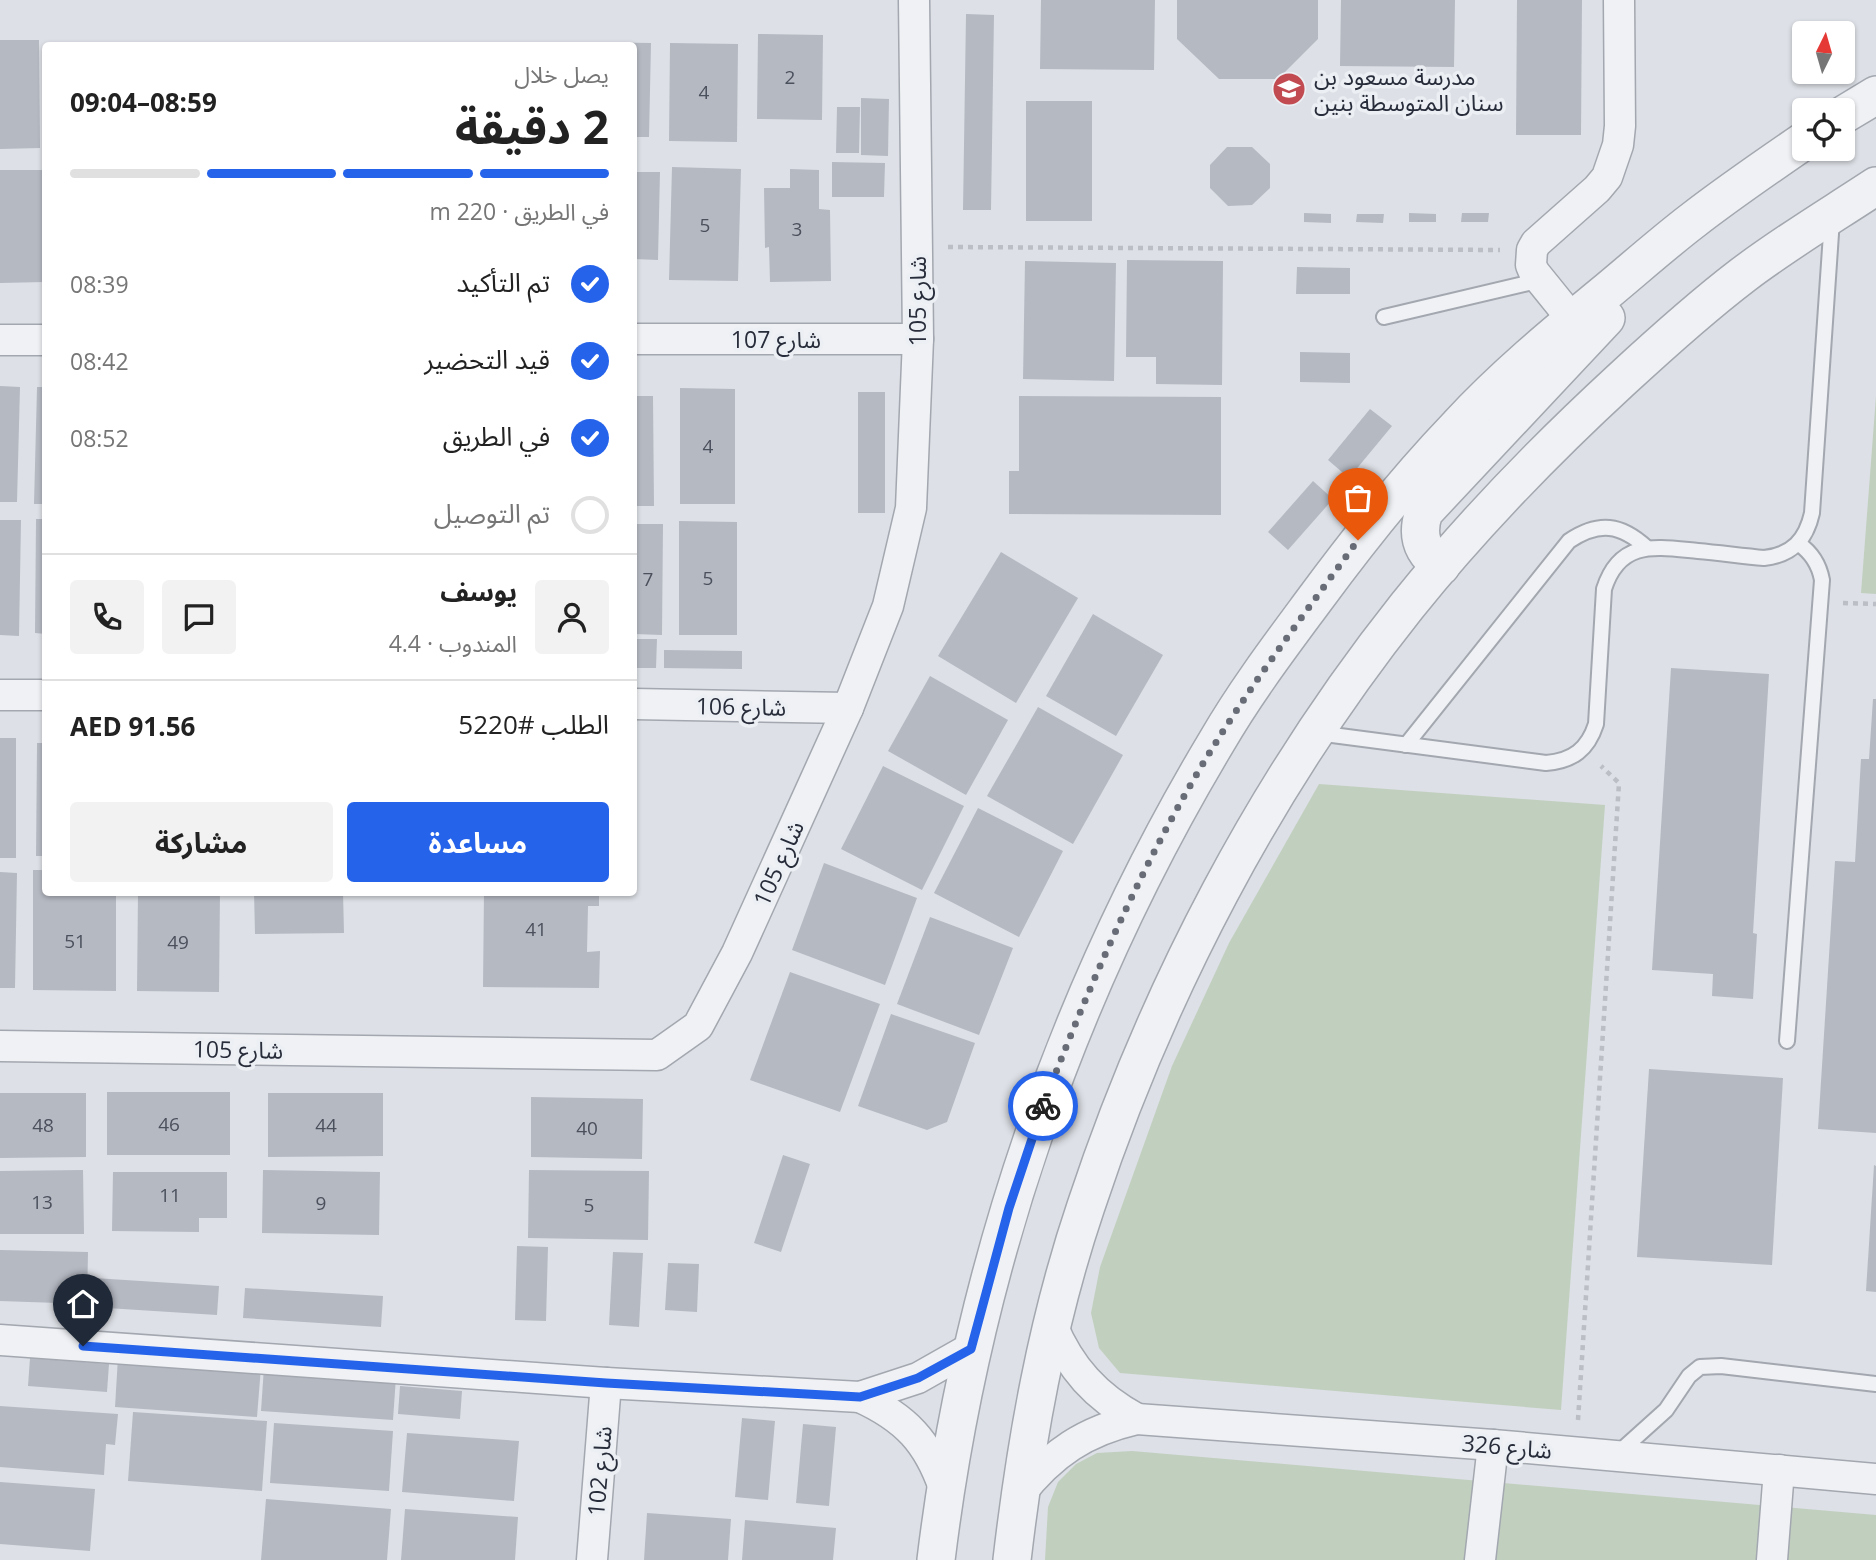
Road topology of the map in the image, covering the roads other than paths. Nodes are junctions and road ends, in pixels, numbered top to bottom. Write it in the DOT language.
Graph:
graph roads {
  1 [pos="914,0"];
  2 [pos="1619,0"];
  3 [pos="1876,95"];
  4 [pos="1855,108"];
  5 [pos="1792,149"];
  6 [pos="1876,186"];
  7 [pos="1833,214"];
  8 [pos="1689,222"];
  9 [pos="1541,280"];
  10 [pos="1384,317"];
  11 [pos="1572,319"];
  12 [pos="918,339"];
  13 [pos="42,340"];
  14 [pos="637,340"];
  15 [pos="0,341"];
  16 [pos="1799,544"];
  17 [pos="1647,548"];
  18 [pos="1441,566"];
  19 [pos="0,695"];
  20 [pos="42,695"];
  21 [pos="637,704"];
  22 [pos="848,708"];
  23 [pos="1316,733"];
  24 [pos="1406,745"];
  25 [pos="1787,1041"];
  26 [pos="0,1046"];
  27 [pos="1052,1325"];
  28 [pos="0,1340"];
  29 [pos="971,1349"];
  30 [pos="606,1383"];
  31 [pos="1876,1384"];
  32 [pos="860,1397"];
  33 [pos="1137,1419"];
  34 [pos="1493,1445"];
  35 [pos="1615,1455"];
  36 [pos="1779,1470"];
  37 [pos="1876,1479"];
  38 [pos="944,1489"];
  39 [pos="1020,1495"];
  40 [pos="592,1560"];
  41 [pos="936,1560"];
  42 [pos="1012,1560"];
  43 [pos="1480,1560"];
  44 [pos="1772,1560"];
  1 -- 12 [label="street, شارع 105"];
  2 -- 9 [label="street"];
  3 -- 4 [label="street"];
  5 -- 8 [label="street"];
  6 -- 7 [label="street"];
  7 -- 16 [label="lane"];
  7 -- 18 [label="street"];
  8 -- 11 [label="street"];
  8 -- 18 [label="street"];
  9 -- 10 [label="lane"];
  9 -- 11 [label="street"];
  11 -- 29 [label="street"];
  12 -- 14 [label="street, شارع 107"];
  12 -- 22 [label="street, شارع 105"];
  13 -- 15 [label="street"];
  16 -- 17 [label="lane"];
  16 -- 25 [label="lane"];
  17 -- 24 [label="lane"];
  17 -- 24 [label="lane"];
  18 -- 23 [label="street"];
  19 -- 20 [label="street"];
  21 -- 22 [label="street, شارع 106"];
  22 -- 26 [label="street, شارع 105"];
  23 -- 24 [label="lane"];
  23 -- 27 [label="street"];
  27 -- 33 [label="street, شارع 326"];
  27 -- 39 [label="street"];
  28 -- 30 [label="street"];
  29 -- 32 [label="street"];
  29 -- 38 [label="street"];
  30 -- 32 [label="street"];
  30 -- 40 [label="street, شارع 102"];
  31 -- 35 [label="lane"];
  32 -- 38 [label="street"];
  33 -- 34 [label="street, شارع 326"];
  33 -- 39 [label="street, شارع 326"];
  34 -- 35 [label="street, شارع 326"];
  34 -- 43 [label="street"];
  35 -- 36 [label="street, شارع 326"];
  36 -- 37 [label="street, شارع 326"];
  36 -- 44 [label="street"];
  38 -- 41 [label="street"];
  39 -- 42 [label="street"];
}
